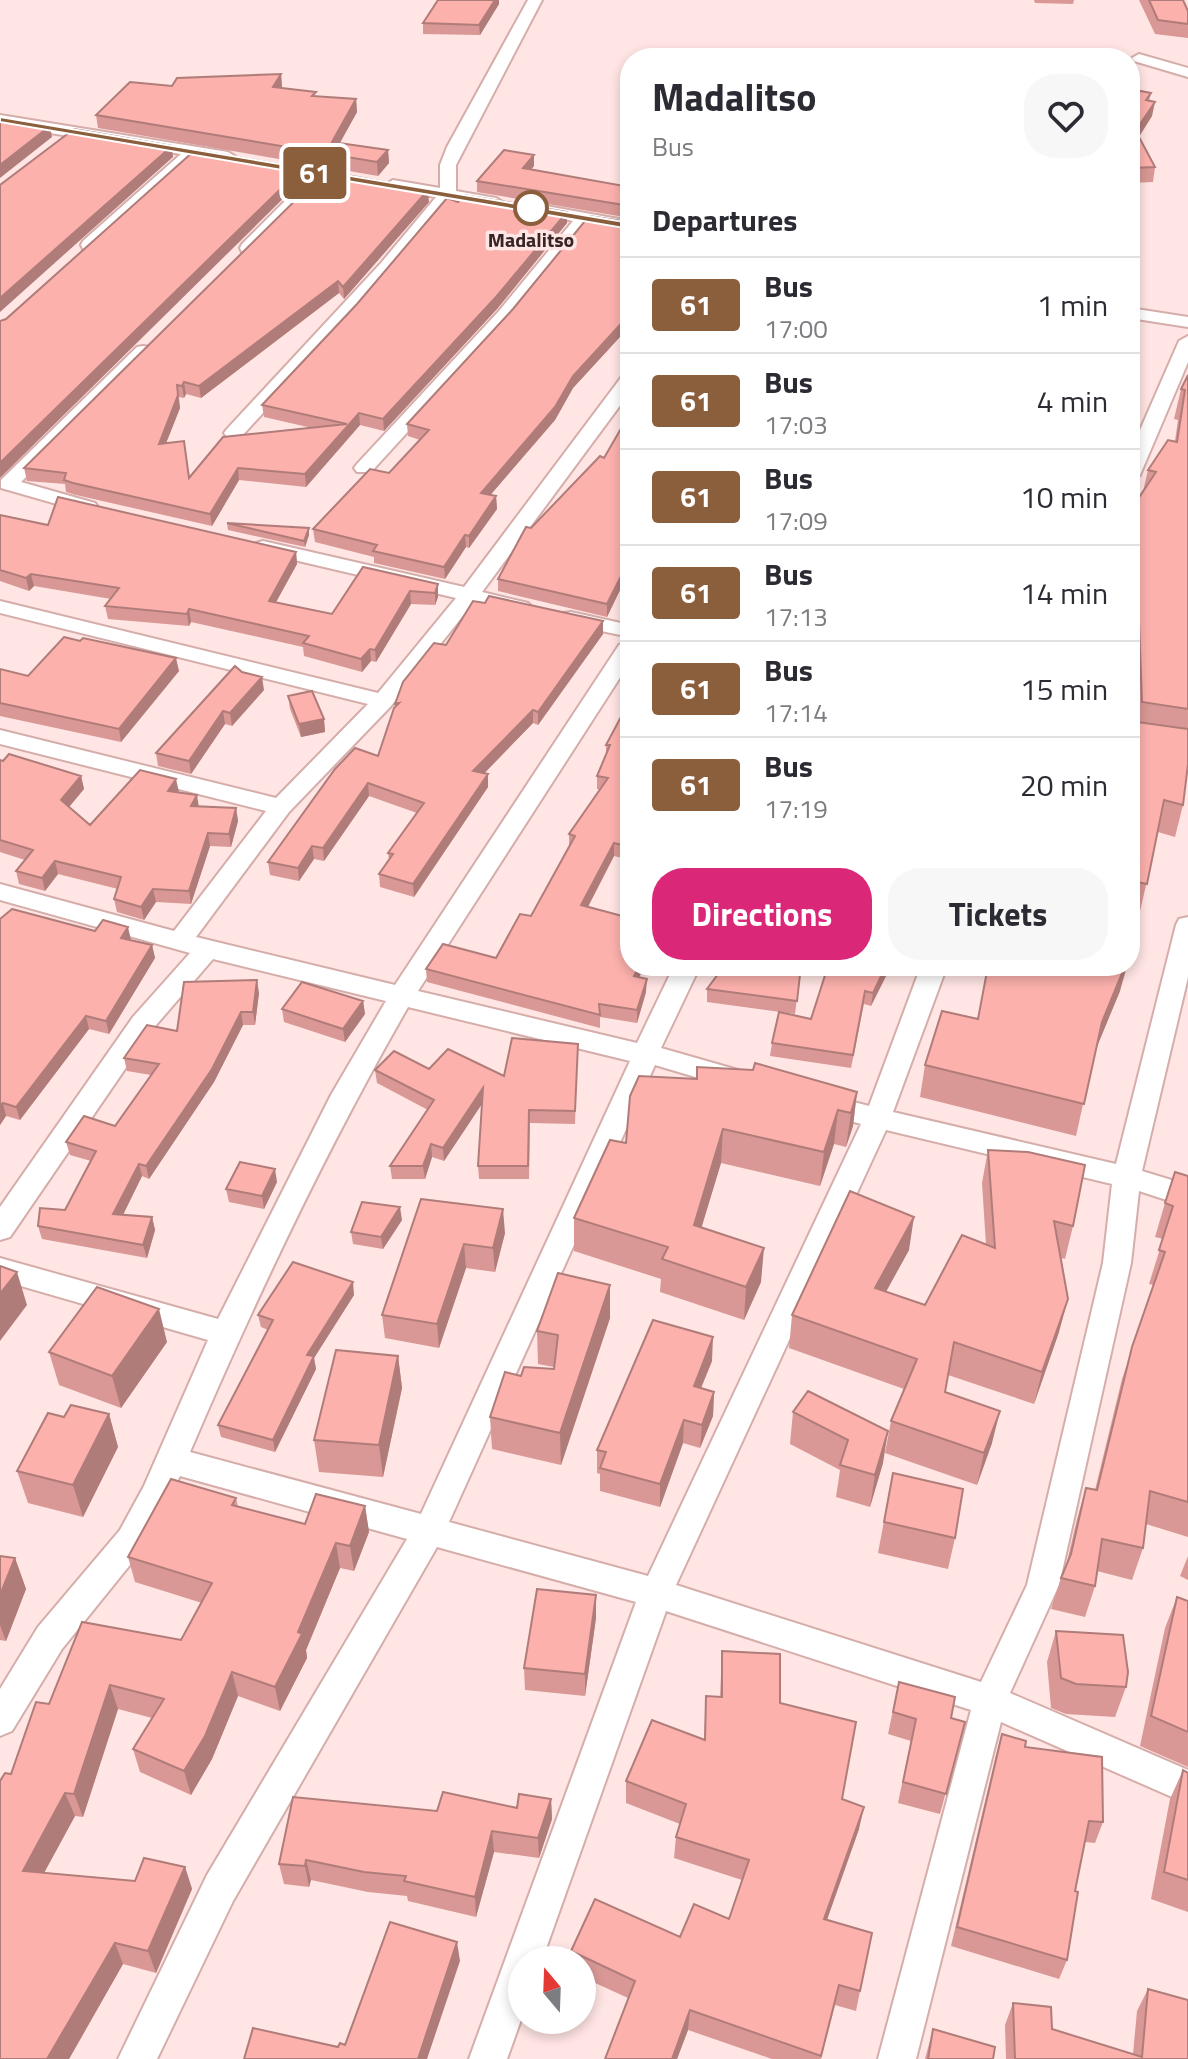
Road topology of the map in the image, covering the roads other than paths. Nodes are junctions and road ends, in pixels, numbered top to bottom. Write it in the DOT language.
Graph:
graph roads {
  1 [pos="535,0"];
  2 [pos="1140,58"];
  3 [pos="1188,73"];
  4 [pos="0,120"];
  5 [pos="73,131"];
  6 [pos="50,149"];
  7 [pos="194,151"];
  8 [pos="251,161"];
  9 [pos="321,174"];
  10 [pos="378,183"];
  11 [pos="448,194"];
  12 [pos="584,218"];
  13 [pos="620,224"];
  14 [pos="236,259"];
  15 [pos="71,261"];
  16 [pos="1140,315"];
  17 [pos="1188,322"];
  18 [pos="160,334"];
  19 [pos="1188,341"];
  20 [pos="620,392"];
  21 [pos="234,433"];
  22 [pos="1140,452"];
  23 [pos="364,468"];
  24 [pos="4,483"];
  25 [pos="100,510"];
  26 [pos="237,541"];
  27 [pos="470,594"];
  28 [pos="0,607"];
  29 [pos="620,629"];
  30 [pos="620,660"];
  31 [pos="383,701"];
  32 [pos="0,737"];
  33 [pos="281,807"];
  34 [pos="9,895"];
  35 [pos="0,919"];
  36 [pos="1188,925"];
  37 [pos="180,941"];
  38 [pos="208,949"];
  39 [pos="682,976"];
  40 [pos="930,976"];
  41 [pos="401,997"];
  42 [pos="645,1054"];
  43 [pos="746,1082"];
  44 [pos="790,1095"];
  45 [pos="877,1120"];
  46 [pos="1127,1175"];
  47 [pos="1188,1196"];
  48 [pos="0,1229"];
  49 [pos="0,1269"];
  50 [pos="226,1333"];
  51 [pos="171,1460"];
  52 [pos="429,1531"];
  53 [pos="656,1593"];
  54 [pos="990,1701"];
  55 [pos="0,1720"];
  56 [pos="1188,1787"];
  57 [pos="529,1946"];
  58 [pos="508,2004"];
  59 [pos="137,2059"];
  60 [pos="488,2059"];
  61 [pos="897,2059"];
  1 -- 11 [label="street"];
  2 -- 3 [label="street"];
  4 -- 5 [label="street"];
  5 -- 6 [label="street"];
  5 -- 7 [label="street"];
  7 -- 8 [label="street"];
  7 -- 15 [label="street"];
  9 -- 14 [label="street"];
  10 -- 11 [label="street"];
  11 -- 12 [label="street"];
  11 -- 21 [label="street"];
  12 -- 13 [label="street"];
  12 -- 23 [label="street"];
  16 -- 17 [label="street"];
  18 -- 24 [label="street"];
  19 -- 22 [label="street"];
  20 -- 27 [label="street"];
  24 -- 25 [label="street"];
  26 -- 27 [label="street"];
  27 -- 29 [label="street"];
  27 -- 31 [label="street"];
  28 -- 31 [label="street"];
  30 -- 41 [label="street"];
  31 -- 33 [label="street"];
  32 -- 33 [label="street"];
  33 -- 37 [label="street"];
  34 -- 35 [label="street"];
  34 -- 37 [label="street"];
  36 -- 46 [label="street"];
  37 -- 38 [label="street"];
  38 -- 41 [label="street"];
  38 -- 48 [label="street"];
  39 -- 42 [label="street"];
  40 -- 45 [label="street"];
  41 -- 42 [label="street"];
  41 -- 50 [label="street"];
  42 -- 43 [label="street"];
  42 -- 52 [label="street"];
  44 -- 45 [label="street"];
  45 -- 46 [label="street"];
  45 -- 53 [label="street"];
  46 -- 47 [label="street"];
  46 -- 54 [label="street"];
  49 -- 50 [label="street"];
  50 -- 51 [label="street"];
  51 -- 52 [label="street"];
  51 -- 55 [label="street"];
  52 -- 53 [label="street"];
  52 -- 59 [label="street"];
  53 -- 54 [label="street"];
  53 -- 57 [label="street"];
  54 -- 56 [label="street"];
  54 -- 61 [label="street"];
  58 -- 60 [label="street"];
}
